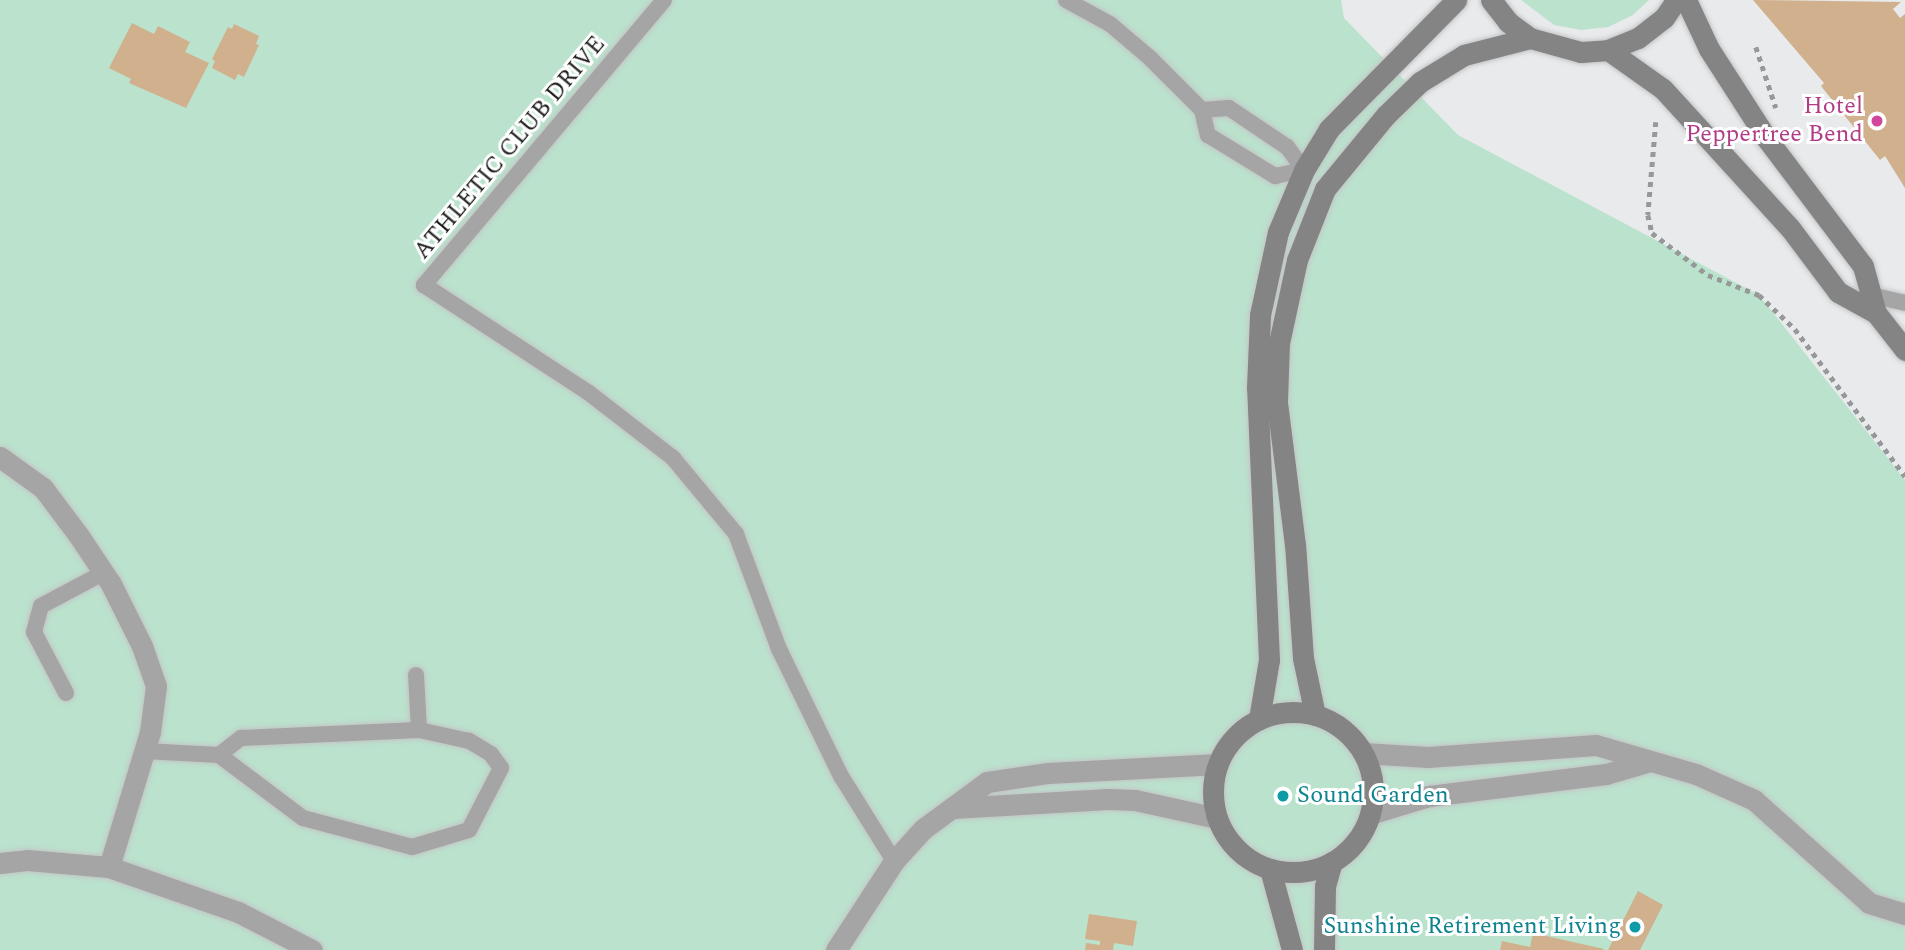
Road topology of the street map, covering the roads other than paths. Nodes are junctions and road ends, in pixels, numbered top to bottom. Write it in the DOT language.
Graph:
graph roads {
  1 [pos="664,0"];
  2 [pos="1066,0"];
  3 [pos="1456,0"];
  4 [pos="1491,0"];
  5 [pos="1676,0"];
  6 [pos="1686,0"];
  7 [pos="1530,38"];
  8 [pos="1608,50"];
  9 [pos="1202,110"];
  10 [pos="1304,170"];
  11 [pos="1905,303"];
  12 [pos="1873,304"];
  13 [pos="1905,350"];
  14 [pos="0,457"];
  15 [pos="103,573"];
  16 [pos="416,675"];
  17 [pos="66,693"];
  18 [pos="1315,715"];
  19 [pos="1259,719"];
  20 [pos="419,730"];
  21 [pos="144,751"];
  22 [pos="1363,753"];
  23 [pos="219,755"];
  24 [pos="1647,762"];
  25 [pos="1218,764"];
  26 [pos="953,808"];
  27 [pos="1370,814"];
  28 [pos="1217,818"];
  29 [pos="894,862"];
  30 [pos="1332,862"];
  31 [pos="0,863"];
  32 [pos="109,867"];
  33 [pos="1270,869"];
  34 [pos="1905,915"];
  35 [pos="312,950"];
  36 [pos="835,950"];
  37 [pos="1292,950"];
  38 [pos="1324,950"];
  1 -- 29 [label="lane, ATHLETIC CLUB DRIVE"];
  2 -- 9 [label="lane"];
  3 -- 10 [label="main road"];
  4 -- 7 [label="main road"];
  5 -- 8 [label="main road"];
  6 -- 12 [label="main road"];
  7 -- 8 [label="main road"];
  7 -- 18 [label="main road"];
  8 -- 12 [label="main road"];
  9 -- 10 [label="lane"];
  9 -- 10 [label="lane"];
  10 -- 19 [label="main road"];
  11 -- 12 [label="lane"];
  12 -- 13 [label="main road"];
  14 -- 15 [label="street"];
  15 -- 17 [label="lane"];
  15 -- 21 [label="street"];
  16 -- 20 [label="lane"];
  18 -- 19 [label="main road"];
  18 -- 22 [label="main road"];
  19 -- 25 [label="main road"];
  20 -- 23 [label="lane"];
  20 -- 23 [label="lane"];
  21 -- 23 [label="lane"];
  21 -- 32 [label="street"];
  22 -- 24 [label="street"];
  22 -- 27 [label="main road"];
  24 -- 27 [label="street"];
  24 -- 34 [label="street"];
  25 -- 26 [label="street"];
  25 -- 28 [label="main road"];
  26 -- 28 [label="street"];
  26 -- 29 [label="street"];
  27 -- 30 [label="main road"];
  28 -- 33 [label="main road"];
  29 -- 36 [label="street"];
  30 -- 33 [label="main road"];
  30 -- 38 [label="main road"];
  31 -- 32 [label="street"];
  32 -- 35 [label="street"];
  33 -- 37 [label="main road"];
}
